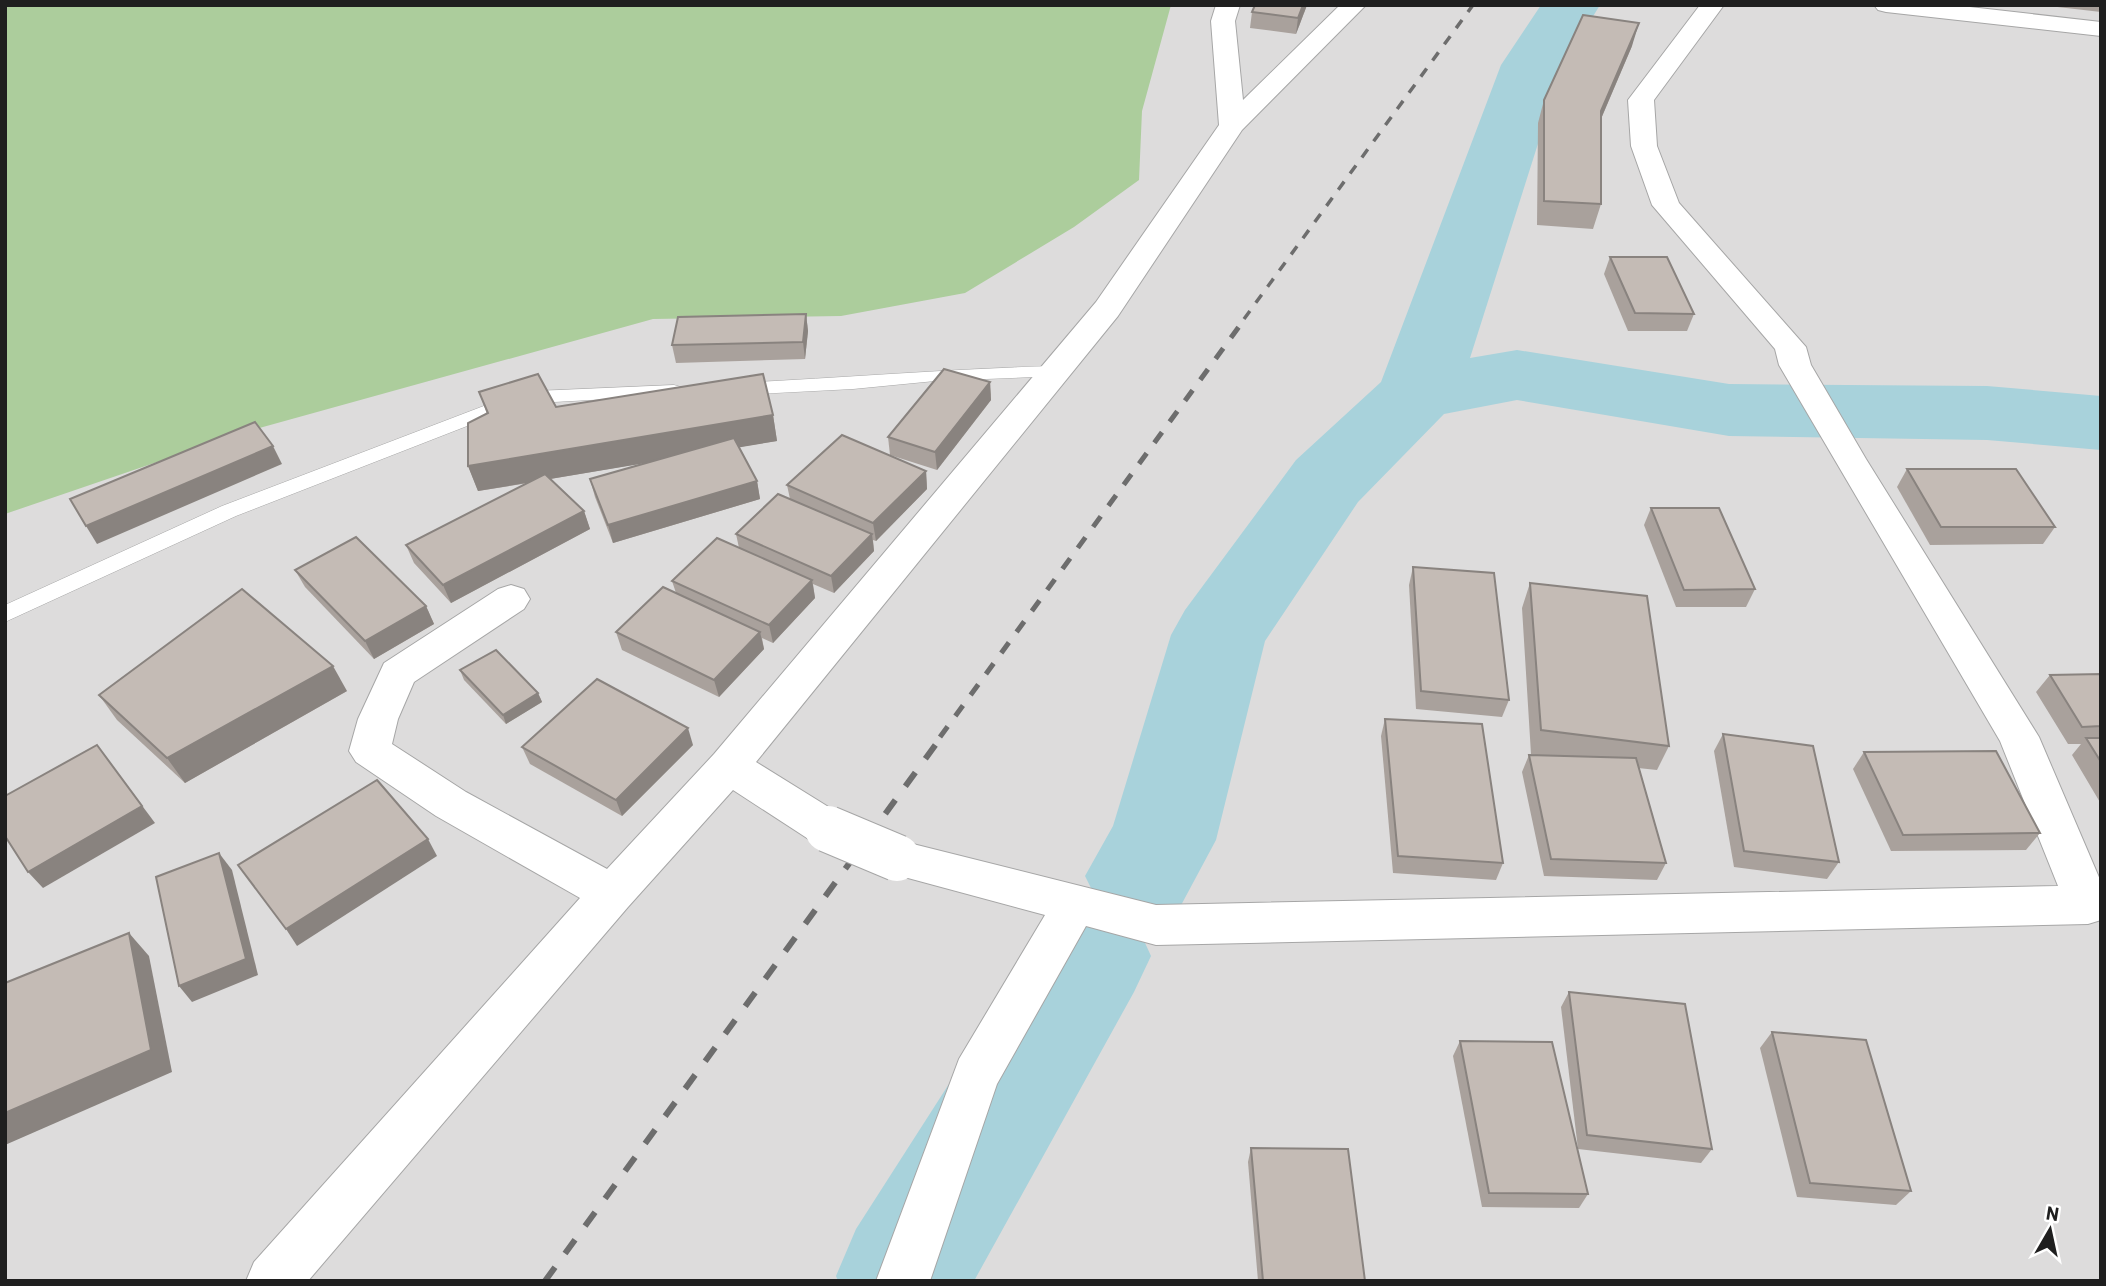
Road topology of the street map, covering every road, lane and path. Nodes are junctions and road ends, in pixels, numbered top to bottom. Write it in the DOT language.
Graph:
graph roads {
  1 [pos="1228,5"];
  2 [pos="1354,5"];
  3 [pos="1712,5"];
  4 [pos="1886,5"];
  5 [pos="2101,29"];
  6 [pos="1246,58"];
  7 [pos="1301,58"];
  8 [pos="1232,125"];
  9 [pos="1054,372"];
  10 [pos="720,390"];
  11 [pos="693,391"];
  12 [pos="512,600"];
  13 [pos="5,614"];
  14 [pos="729,766"];
  15 [pos="612,894"];
  16 [pos="1075,904"];
  17 [pos="2094,904"];
  18 [pos="273,1281"];
  19 [pos="903,1281"];
  1 -- 6 [label="street"];
  2 -- 7 [label="street"];
  3 -- 17 [label="street"];
  4 -- 5 [label="street"];
  6 -- 7 [label="street"];
  6 -- 8 [label="street"];
  7 -- 8 [label="street"];
  8 -- 9 [label="street"];
  9 -- 10 [label="lane"];
  9 -- 14 [label="street"];
  11 -- 13 [label="lane"];
  12 -- 15 [label="street"];
  14 -- 15 [label="street"];
  14 -- 16 [label="street, bridge"];
  15 -- 18 [label="street"];
  16 -- 17 [label="street"];
  16 -- 19 [label="street"];
}
